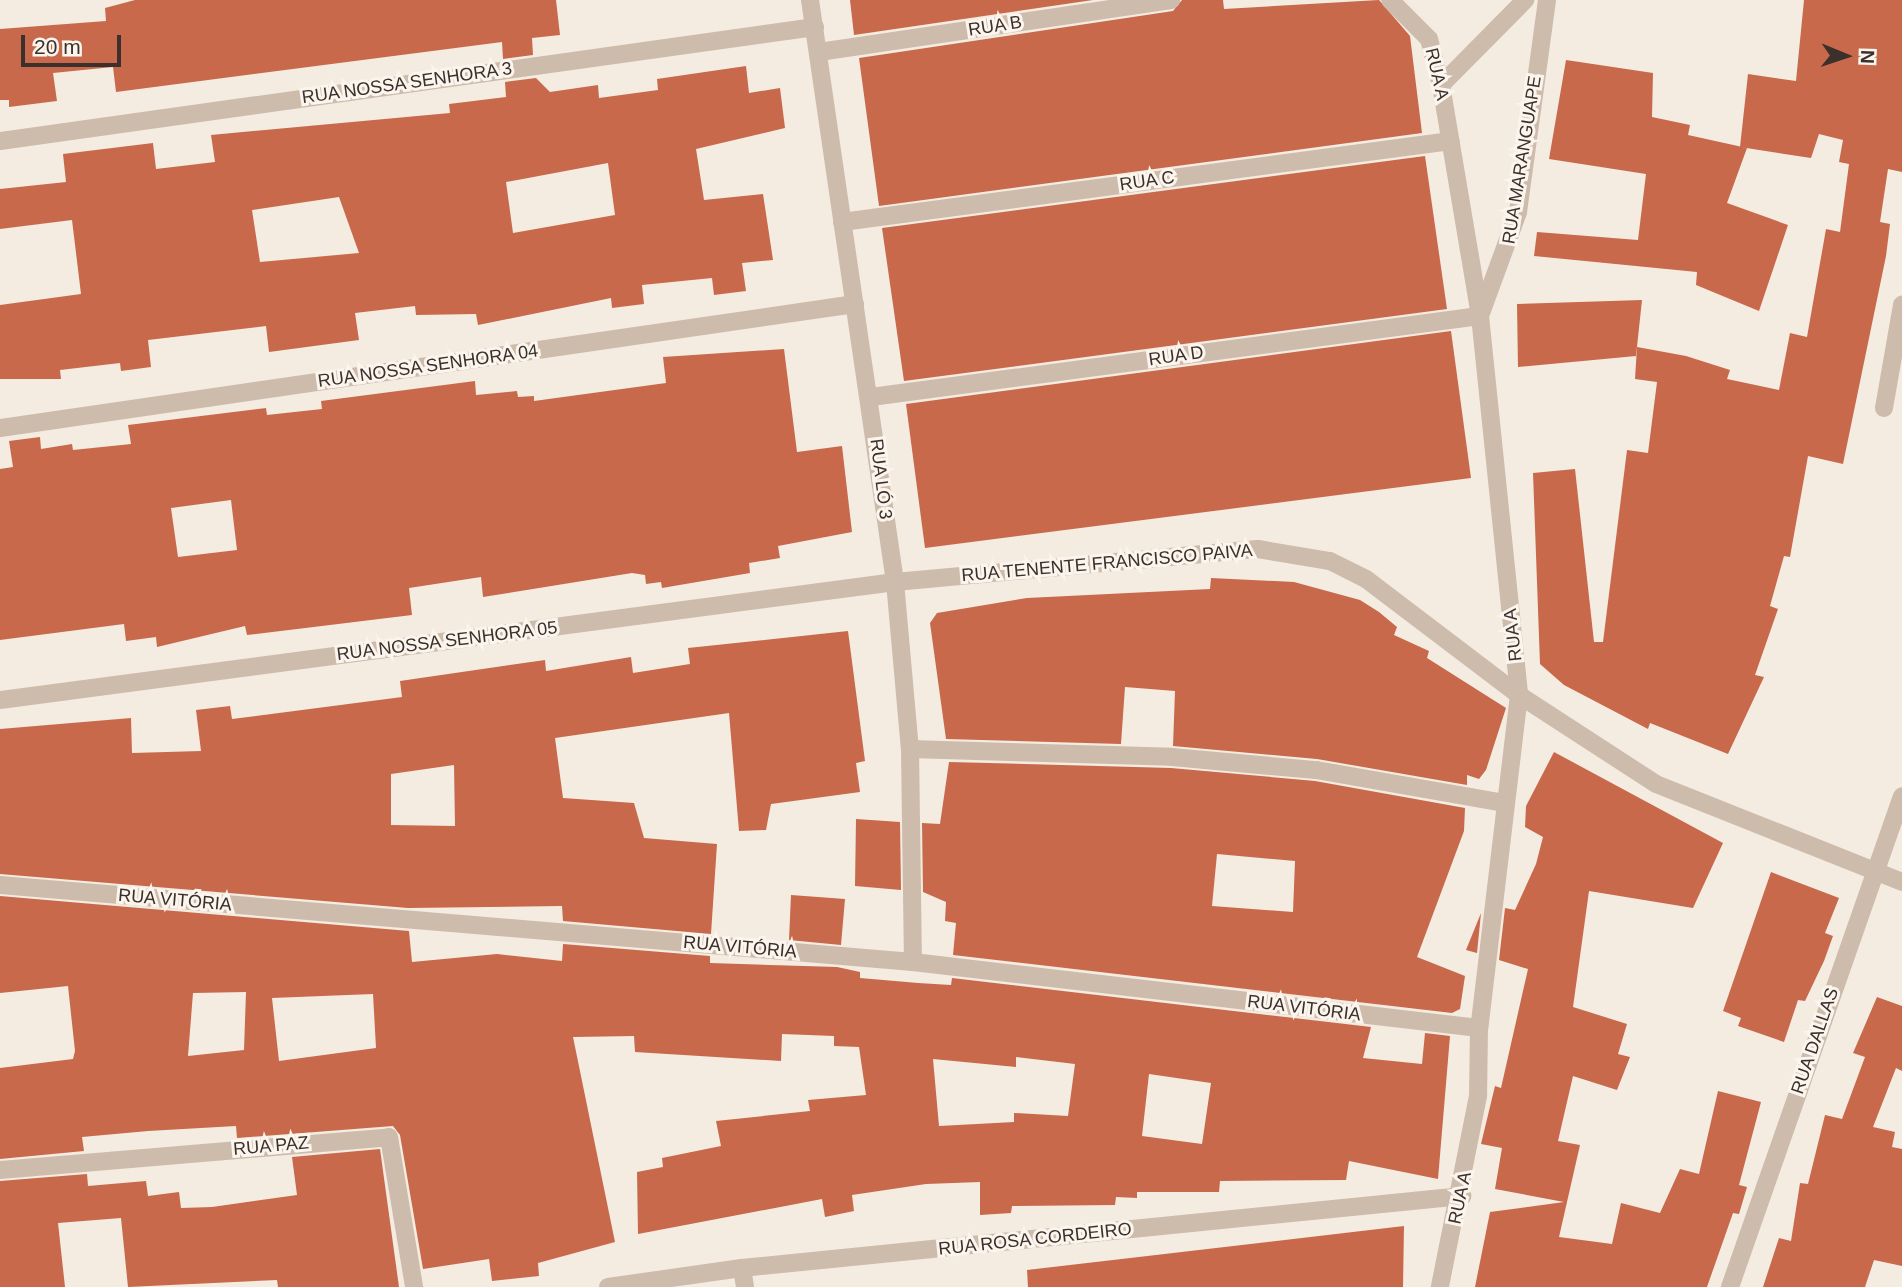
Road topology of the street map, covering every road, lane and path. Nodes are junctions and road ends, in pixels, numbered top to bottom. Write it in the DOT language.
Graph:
graph roads {
  1 [pos="810,0"];
  2 [pos="1171,0"];
  3 [pos="1390,0"];
  4 [pos="1525,0"];
  5 [pos="1547,0"];
  6 [pos="815,27"];
  7 [pos="819,52"];
  8 [pos="1441,85"];
  9 [pos="0,141"];
  10 [pos="1451,141"];
  11 [pos="842,222"];
  12 [pos="855,304"];
  13 [pos="1902,304"];
  14 [pos="1480,316"];
  15 [pos="871,397"];
  16 [pos="1884,408"];
  17 [pos="0,428"];
  18 [pos="895,582"];
  19 [pos="1519,695"];
  20 [pos="0,700"];
  21 [pos="909,749"];
  22 [pos="1902,796"];
  23 [pos="1505,803"];
  24 [pos="1874,871"];
  25 [pos="1902,882"];
  26 [pos="0,885"];
  27 [pos="913,962"];
  28 [pos="1479,1028"];
  29 [pos="0,1170"];
  30 [pos="1462,1196"];
  31 [pos="742,1268"];
  32 [pos="414,1287"];
  33 [pos="608,1287"];
  34 [pos="745,1287"];
  35 [pos="1440,1287"];
  36 [pos="1730,1287"];
  1 -- 6 [label="street, RUA LÓ 3"];
  2 -- 7 [label="street, RUA B"];
  3 -- 8 [label="street, RUA A"];
  4 -- 8 [label="street"];
  5 -- 14 [label="street, RUA MARANGUAPE"];
  6 -- 7 [label="street, RUA LÓ 3"];
  6 -- 9 [label="street, RUA NOSSA SENHORA 3"];
  7 -- 11 [label="street, RUA LÓ 3"];
  8 -- 10 [label="street, RUA A"];
  10 -- 11 [label="street, RUA C"];
  10 -- 14 [label="street, RUA A"];
  11 -- 12 [label="street, RUA LÓ 3"];
  12 -- 15 [label="street, RUA LÓ 3"];
  12 -- 17 [label="street, RUA NOSSA SENHORA 04"];
  13 -- 16 [label="street"];
  14 -- 15 [label="street, RUA D"];
  14 -- 19 [label="street, RUA A"];
  15 -- 18 [label="street, RUA LÓ 3"];
  18 -- 19 [label="street, RUA TENENTE FRANCISCO PAIVA"];
  18 -- 20 [label="street, RUA NOSSA SENHORA 05"];
  18 -- 21 [label="street, RUA LÓ 3"];
  19 -- 23 [label="street, RUA A"];
  19 -- 24 [label="street, RUA TENENTE FRANCISCO PAIVA"];
  21 -- 23 [label="street"];
  21 -- 27 [label="street, RUA LÓ 3"];
  22 -- 24 [label="street, RUA DALLAS"];
  23 -- 28 [label="street, RUA A"];
  24 -- 25 [label="street, RUA TENENTE FRANCISCO PAIVA"];
  24 -- 36 [label="street, RUA DALLAS"];
  26 -- 27 [label="street, RUA VITÓRIA"];
  27 -- 28 [label="street, RUA VITÓRIA"];
  28 -- 30 [label="street, RUA A"];
  29 -- 32 [label="street, RUA PAZ"];
  30 -- 31 [label="street, RUA ROSA CORDEIRO"];
  30 -- 35 [label="street, RUA A"];
  31 -- 33 [label="street, RUA ROSA CORDEIRO"];
  31 -- 34 [label="street"];
}
